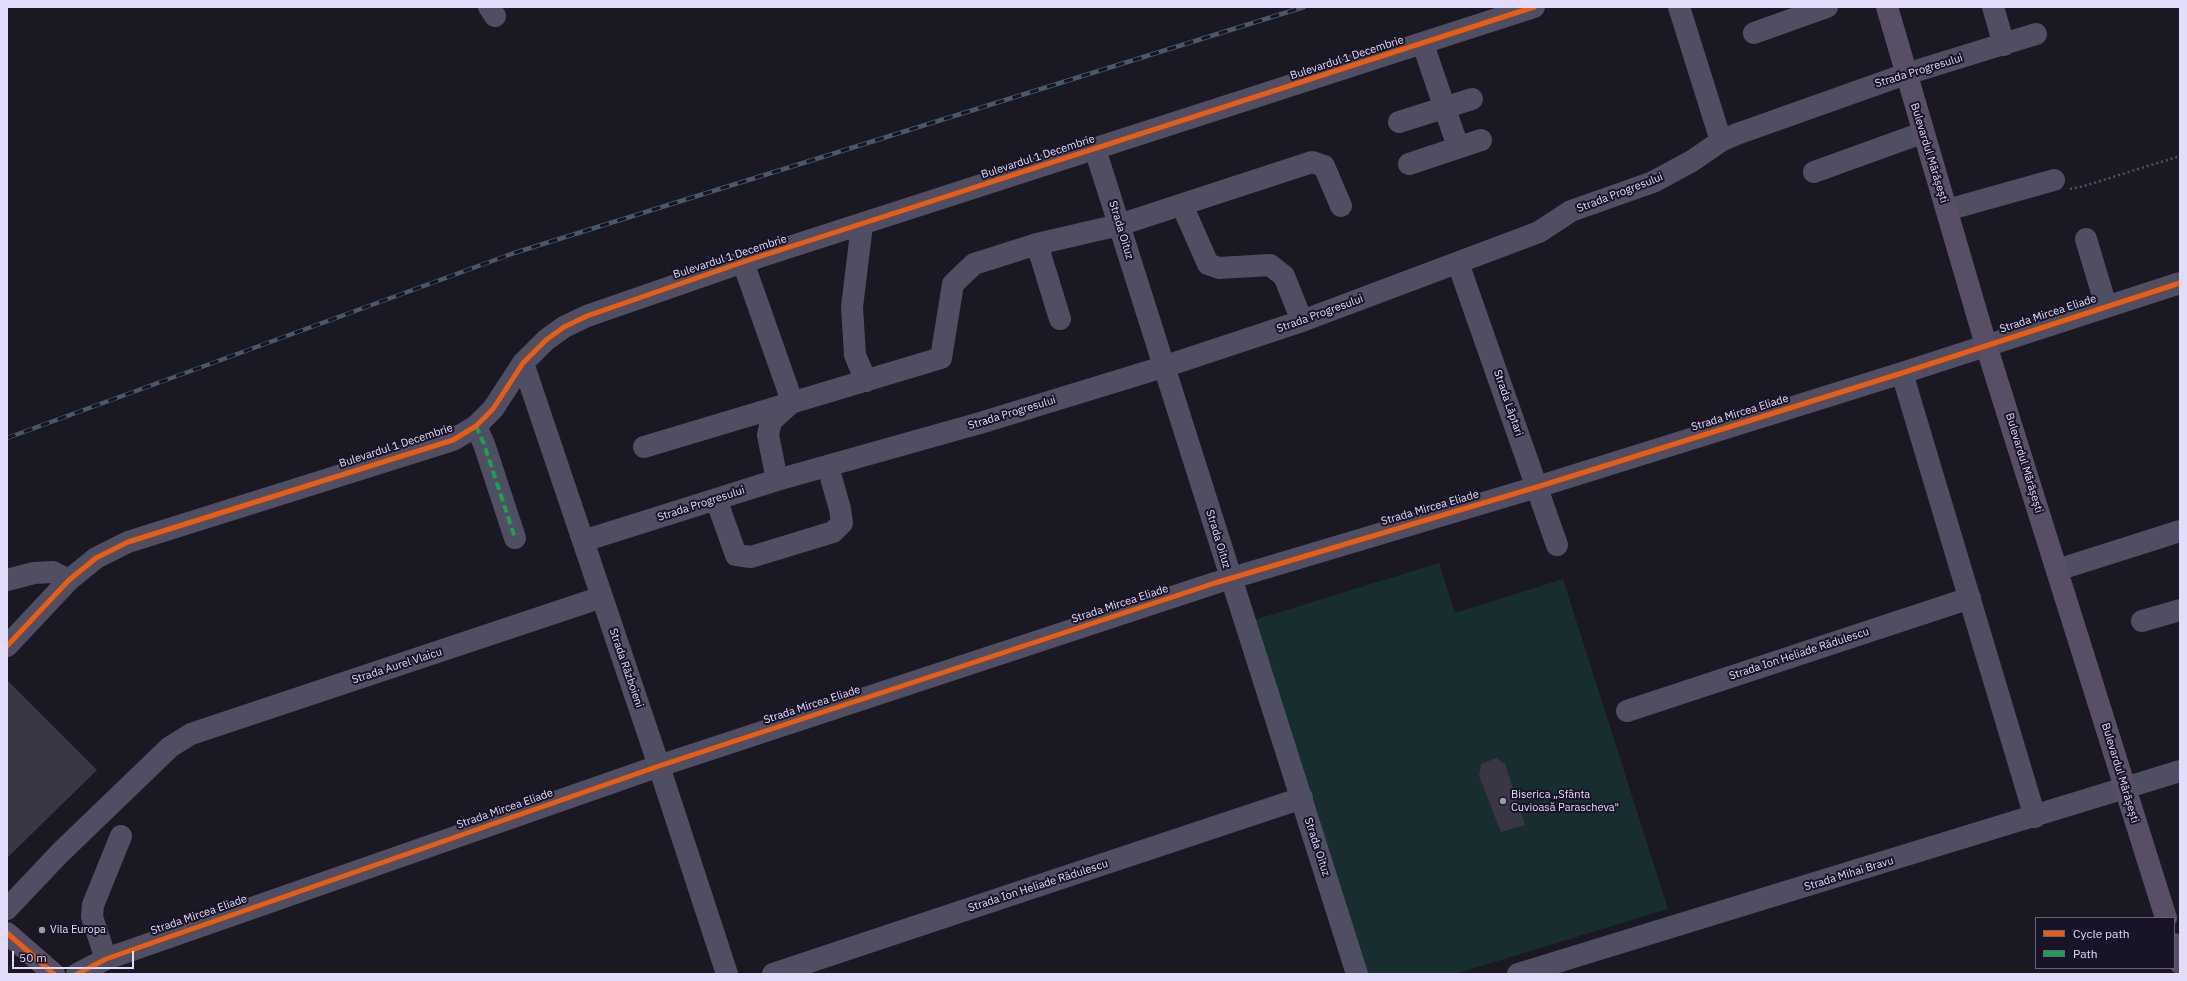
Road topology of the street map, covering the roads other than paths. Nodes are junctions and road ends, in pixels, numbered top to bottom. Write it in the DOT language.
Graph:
graph roads {
  1 [pos="1534,7"];
  2 [pos="1679,7"];
  3 [pos="1827,7"];
  4 [pos="1887,7"];
  5 [pos="1994,7"];
  6 [pos="1754,33"];
  7 [pos="2036,34"];
  8 [pos="1423,44"];
  9 [pos="2004,46"];
  10 [pos="1906,74"];
  11 [pos="1472,99"];
  12 [pos="1445,107"];
  13 [pos="1399,122"];
  14 [pos="1922,133"];
  15 [pos="1481,140"];
  16 [pos="1721,141"];
  17 [pos="1458,148"];
  18 [pos="1095,149"];
  19 [pos="1409,164"];
  20 [pos="1814,172"];
  21 [pos="2054,180"];
  22 [pos="1182,205"];
  23 [pos="1341,206"];
  24 [pos="1947,210"];
  25 [pos="862,225"];
  26 [pos="1120,225"];
  27 [pos="2086,239"];
  28 [pos="1037,244"];
  29 [pos="743,262"];
  30 [pos="1458,263"];
  31 [pos="2180,283"];
  32 [pos="2106,306"];
  33 [pos="1060,319"];
  34 [pos="1302,321"];
  35 [pos="1986,345"];
  36 [pos="523,363"];
  37 [pos="1163,367"];
  38 [pos="1902,373"];
  39 [pos="866,382"];
  40 [pos="792,401"];
  41 [pos="476,426"];
  42 [pos="644,447"];
  43 [pos="828,467"];
  44 [pos="777,480"];
  45 [pos="1537,487"];
  46 [pos="716,499"];
  47 [pos="2180,531"];
  48 [pos="515,538"];
  49 [pos="583,541"];
  50 [pos="1557,545"];
  51 [pos="2057,570"];
  52 [pos="1230,578"];
  53 [pos="7,580"];
  54 [pos="70,580"];
  55 [pos="602,597"];
  56 [pos="1970,598"];
  57 [pos="2180,610"];
  58 [pos="2142,621"];
  59 [pos="7,646"];
  60 [pos="1627,711"];
  61 [pos="659,766"];
  62 [pos="2180,771"];
  63 [pos="2124,789"];
  64 [pos="1302,798"];
  65 [pos="2035,817"];
  66 [pos="121,836"];
  67 [pos="7,909"];
  68 [pos="2166,917"];
  69 [pos="7,933"];
  70 [pos="106,958"];
  71 [pos="54,974"];
  72 [pos="77,974"];
  73 [pos="727,974"];
  74 [pos="774,974"];
  75 [pos="1357,974"];
  76 [pos="1518,974"];
  1 -- 8 [label="street, Bulevardul 1 Decembrie"];
  2 -- 16 [label="street"];
  3 -- 6 [label="street"];
  4 -- 10 [label="main road, Bulevardul Mărășești"];
  5 -- 9 [label="street"];
  7 -- 9 [label="street, Strada Progresului"];
  8 -- 12 [label="street"];
  8 -- 18 [label="street, Bulevardul 1 Decembrie"];
  9 -- 10 [label="street, Strada Progresului"];
  10 -- 14 [label="main road, Bulevardul Mărășești"];
  10 -- 16 [label="street, Strada Progresului"];
  11 -- 12 [label="street"];
  12 -- 13 [label="street"];
  12 -- 17 [label="street"];
  14 -- 20 [label="street"];
  14 -- 24 [label="main road, Bulevardul Mărășești"];
  15 -- 17 [label="street"];
  16 -- 30 [label="street, Strada Progresului"];
  17 -- 19 [label="street"];
  18 -- 25 [label="street, Bulevardul 1 Decembrie"];
  18 -- 26 [label="street, Strada Oituz"];
  21 -- 24 [label="street"];
  22 -- 23 [label="street"];
  22 -- 26 [label="street"];
  22 -- 34 [label="street"];
  24 -- 35 [label="main road, Bulevardul Mărășești"];
  25 -- 29 [label="street, Bulevardul 1 Decembrie"];
  25 -- 39 [label="street"];
  26 -- 28 [label="street"];
  26 -- 37 [label="street, Strada Oituz"];
  27 -- 32 [label="street"];
  28 -- 33 [label="street"];
  28 -- 39 [label="street"];
  29 -- 36 [label="street, Bulevardul 1 Decembrie"];
  29 -- 40 [label="street"];
  30 -- 34 [label="street, Strada Progresului"];
  30 -- 45 [label="street, Strada Lăptari"];
  31 -- 32 [label="street, Strada Mircea Eliade"];
  32 -- 35 [label="street, Strada Mircea Eliade"];
  34 -- 37 [label="street, Strada Progresului"];
  35 -- 38 [label="street, Strada Mircea Eliade"];
  35 -- 51 [label="main road, Bulevardul Mărășești"];
  36 -- 41 [label="street, Bulevardul 1 Decembrie"];
  36 -- 49 [label="street, Strada Războieni"];
  37 -- 43 [label="street, Strada Progresului"];
  37 -- 52 [label="street, Strada Oituz"];
  38 -- 45 [label="street, Strada Mircea Eliade"];
  38 -- 56 [label="street"];
  39 -- 40 [label="street"];
  40 -- 42 [label="street"];
  40 -- 44 [label="street"];
  41 -- 48 [label="street"];
  41 -- 54 [label="street, Bulevardul 1 Decembrie"];
  43 -- 44 [label="street, Strada Progresului"];
  43 -- 46 [label="street"];
  44 -- 46 [label="street, Strada Progresului"];
  45 -- 50 [label="street, Strada Lăptari"];
  45 -- 52 [label="street, Strada Mircea Eliade"];
  46 -- 49 [label="street, Strada Progresului"];
  47 -- 51 [label="street"];
  49 -- 55 [label="street, Strada Războieni"];
  51 -- 63 [label="main road, Bulevardul Mărășești"];
  52 -- 61 [label="street, Strada Mircea Eliade"];
  52 -- 64 [label="street, Strada Oituz"];
  53 -- 54 [label="street"];
  54 -- 59 [label="street, Bulevardul 1 Decembrie"];
  55 -- 61 [label="street, Strada Războieni"];
  55 -- 67 [label="street, Strada Aurel Vlaicu"];
  56 -- 60 [label="street, Strada Ion Heliade Rădulescu"];
  56 -- 65 [label="street"];
  57 -- 58 [label="street"];
  61 -- 70 [label="street, Strada Mircea Eliade"];
  61 -- 73 [label="street, Strada Războieni"];
  62 -- 63 [label="street, Strada Mihai Bravu"];
  63 -- 65 [label="street, Strada Mihai Bravu"];
  63 -- 68 [label="main road, Bulevardul Mărășești"];
  64 -- 74 [label="street, Strada Ion Heliade Rădulescu"];
  64 -- 75 [label="street, Strada Oituz"];
  65 -- 76 [label="street, Strada Mihai Bravu"];
  66 -- 70 [label="street"];
  69 -- 71 [label="main road"];
  70 -- 72 [label="street, Strada Mircea Eliade"];
}
